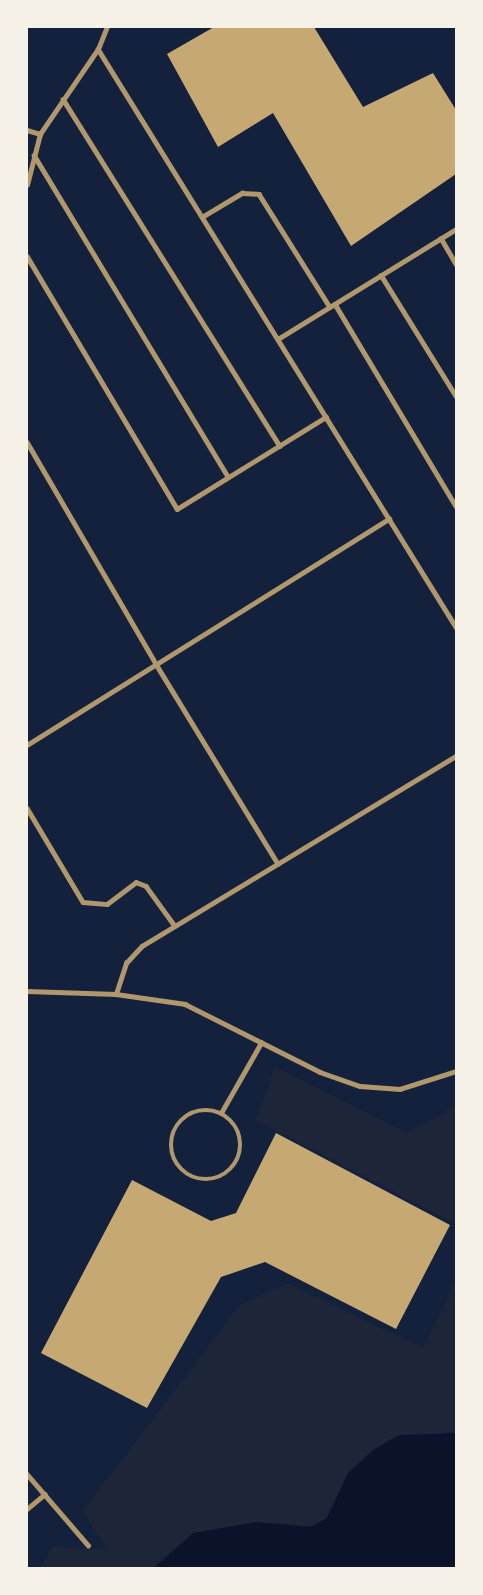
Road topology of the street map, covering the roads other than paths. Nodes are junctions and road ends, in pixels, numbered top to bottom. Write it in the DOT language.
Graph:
graph roads {
  1 [pos="107,27"];
  2 [pos="98,49"];
  3 [pos="63,99"];
  4 [pos="27,130"];
  5 [pos="39,134"];
  6 [pos="34,155"];
  7 [pos="27,184"];
  8 [pos="202,217"];
  9 [pos="456,229"];
  10 [pos="441,238"];
  11 [pos="27,256"];
  12 [pos="456,264"];
  13 [pos="381,275"];
  14 [pos="332,305"];
  15 [pos="278,339"];
  16 [pos="456,396"];
  17 [pos="326,417"];
  18 [pos="27,442"];
  19 [pos="280,446"];
  20 [pos="228,477"];
  21 [pos="456,506"];
  22 [pos="388,519"];
  23 [pos="456,627"];
  24 [pos="156,664"];
  25 [pos="27,745"];
  26 [pos="456,756"];
  27 [pos="27,808"];
  28 [pos="279,864"];
  29 [pos="175,926"];
  30 [pos="27,991"];
  31 [pos="116,994"];
  32 [pos="261,1043"];
  33 [pos="456,1071"];
  34 [pos="221,1113"];
  35 [pos="27,1474"];
  36 [pos="45,1494"];
  37 [pos="27,1509"];
  38 [pos="88,1545"];
  1 -- 2 [label="lane"];
  2 -- 3 [label="lane"];
  2 -- 8 [label="lane"];
  3 -- 5 [label="lane"];
  3 -- 19 [label="lane"];
  4 -- 5 [label="lane"];
  5 -- 6 [label="lane"];
  6 -- 7 [label="lane"];
  6 -- 20 [label="lane"];
  8 -- 14 [label="lane"];
  8 -- 15 [label="lane"];
  9 -- 10 [label="lane"];
  10 -- 12 [label="lane"];
  10 -- 13 [label="lane"];
  11 -- 20 [label="lane"];
  13 -- 14 [label="lane"];
  13 -- 16 [label="lane"];
  14 -- 15 [label="lane"];
  14 -- 21 [label="lane"];
  15 -- 17 [label="lane"];
  17 -- 19 [label="lane"];
  17 -- 22 [label="lane"];
  18 -- 24 [label="lane"];
  19 -- 20 [label="lane"];
  22 -- 23 [label="lane"];
  22 -- 24 [label="lane"];
  24 -- 25 [label="lane"];
  24 -- 28 [label="lane"];
  26 -- 28 [label="lane"];
  27 -- 29 [label="lane"];
  28 -- 29 [label="lane"];
  29 -- 31 [label="lane"];
  30 -- 31 [label="lane"];
  31 -- 32 [label="lane"];
  32 -- 33 [label="lane"];
  32 -- 34 [label="lane"];
  34 -- 34 [label="lane"];
  35 -- 36 [label="lane"];
  36 -- 37 [label="lane"];
  36 -- 38 [label="lane"];
}
